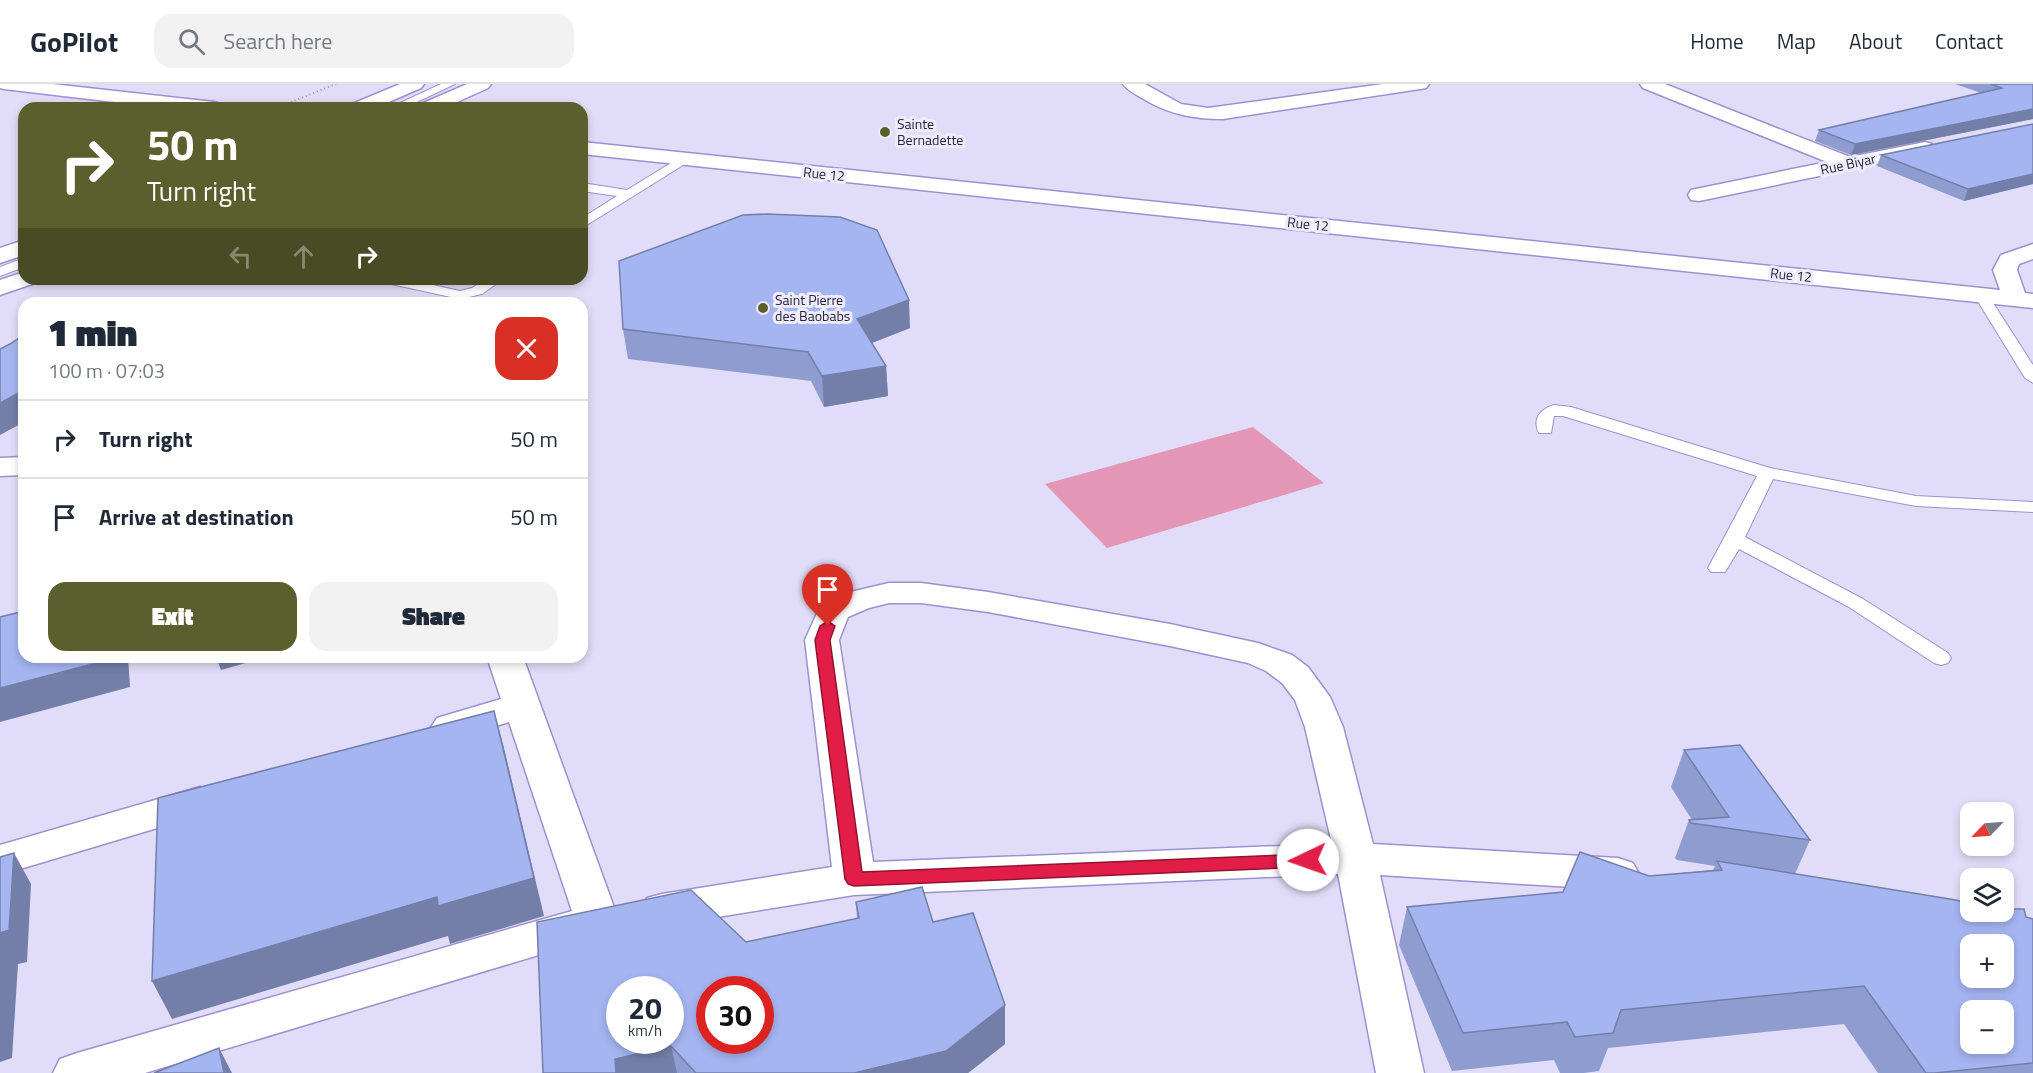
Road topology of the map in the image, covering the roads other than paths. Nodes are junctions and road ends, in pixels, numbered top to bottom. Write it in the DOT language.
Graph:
graph roads {
  1 [pos="4,84"];
  2 [pos="415,84"];
  3 [pos="450,84"];
  4 [pos="482,84"];
  5 [pos="1132,84"];
  6 [pos="1420,84"];
  7 [pos="1649,84"];
  8 [pos="162,102"];
  9 [pos="373,102"];
  10 [pos="409,102"];
  11 [pos="442,102"];
  12 [pos="1941,145"];
  13 [pos="588,149"];
  14 [pos="684,159"];
  15 [pos="1849,164"];
  16 [pos="588,188"];
  17 [pos="630,194"];
  18 [pos="1699,195"];
  19 [pos="588,220"];
  20 [pos="18,249"];
  21 [pos="2033,251"];
  22 [pos="0,256"];
  23 [pos="18,264"];
  24 [pos="0,272"];
  25 [pos="18,281"];
  26 [pos="414,285"];
  27 [pos="486,285"];
  28 [pos="0,288"];
  29 [pos="1981,295"];
  30 [pos="2024,300"];
  31 [pos="2033,378"];
  32 [pos="1545,429"];
  33 [pos="0,466"];
  34 [pos="18,466"];
  35 [pos="1767,473"];
  36 [pos="2033,494"];
  37 [pos="1988,505"];
  38 [pos="2033,507"];
  39 [pos="1735,539"];
  40 [pos="1718,568"];
  41 [pos="1941,658"];
  42 [pos="507,663"];
  43 [pos="522,705"];
  44 [pos="420,736"];
  45 [pos="238,789"];
  46 [pos="1356,858"];
  47 [pos="0,860"];
  48 [pos="1656,876"];
  49 [pos="854,879"];
  50 [pos="597,921"];
  51 [pos="77,1073"];
  52 [pos="1400,1073"];
  1 -- 8 [label="street"];
  2 -- 9 [label="street"];
  3 -- 10 [label="lane"];
  4 -- 11 [label="street"];
  5 -- 6 [label="street"];
  7 -- 15 [label="street"];
  12 -- 15 [label="street, Rue Biyar"];
  13 -- 14 [label="street, Rue 12"];
  14 -- 17 [label="lane"];
  14 -- 29 [label="street, Rue 12"];
  15 -- 18 [label="street, Rue Biyar"];
  16 -- 17 [label="lane"];
  17 -- 19 [label="lane"];
  20 -- 22 [label="street"];
  21 -- 30 [label="street"];
  23 -- 24 [label="lane"];
  25 -- 28 [label="street"];
  26 -- 27 [label="lane"];
  29 -- 30 [label="street, Rue 12"];
  29 -- 31 [label="lane"];
  32 -- 35 [label="lane"];
  33 -- 34 [label="street"];
  35 -- 37 [label="lane"];
  35 -- 39 [label="lane"];
  36 -- 37 [label="lane"];
  37 -- 38 [label="lane"];
  39 -- 40 [label="lane"];
  39 -- 41 [label="lane"];
  42 -- 43 [label="street"];
  43 -- 44 [label="street"];
  43 -- 50 [label="street"];
  45 -- 47 [label="street"];
  46 -- 48 [label="street"];
  46 -- 49 [label="street"];
  46 -- 49 [label="street"];
  46 -- 52 [label="street"];
  49 -- 50 [label="street"];
  50 -- 51 [label="street"];
}
